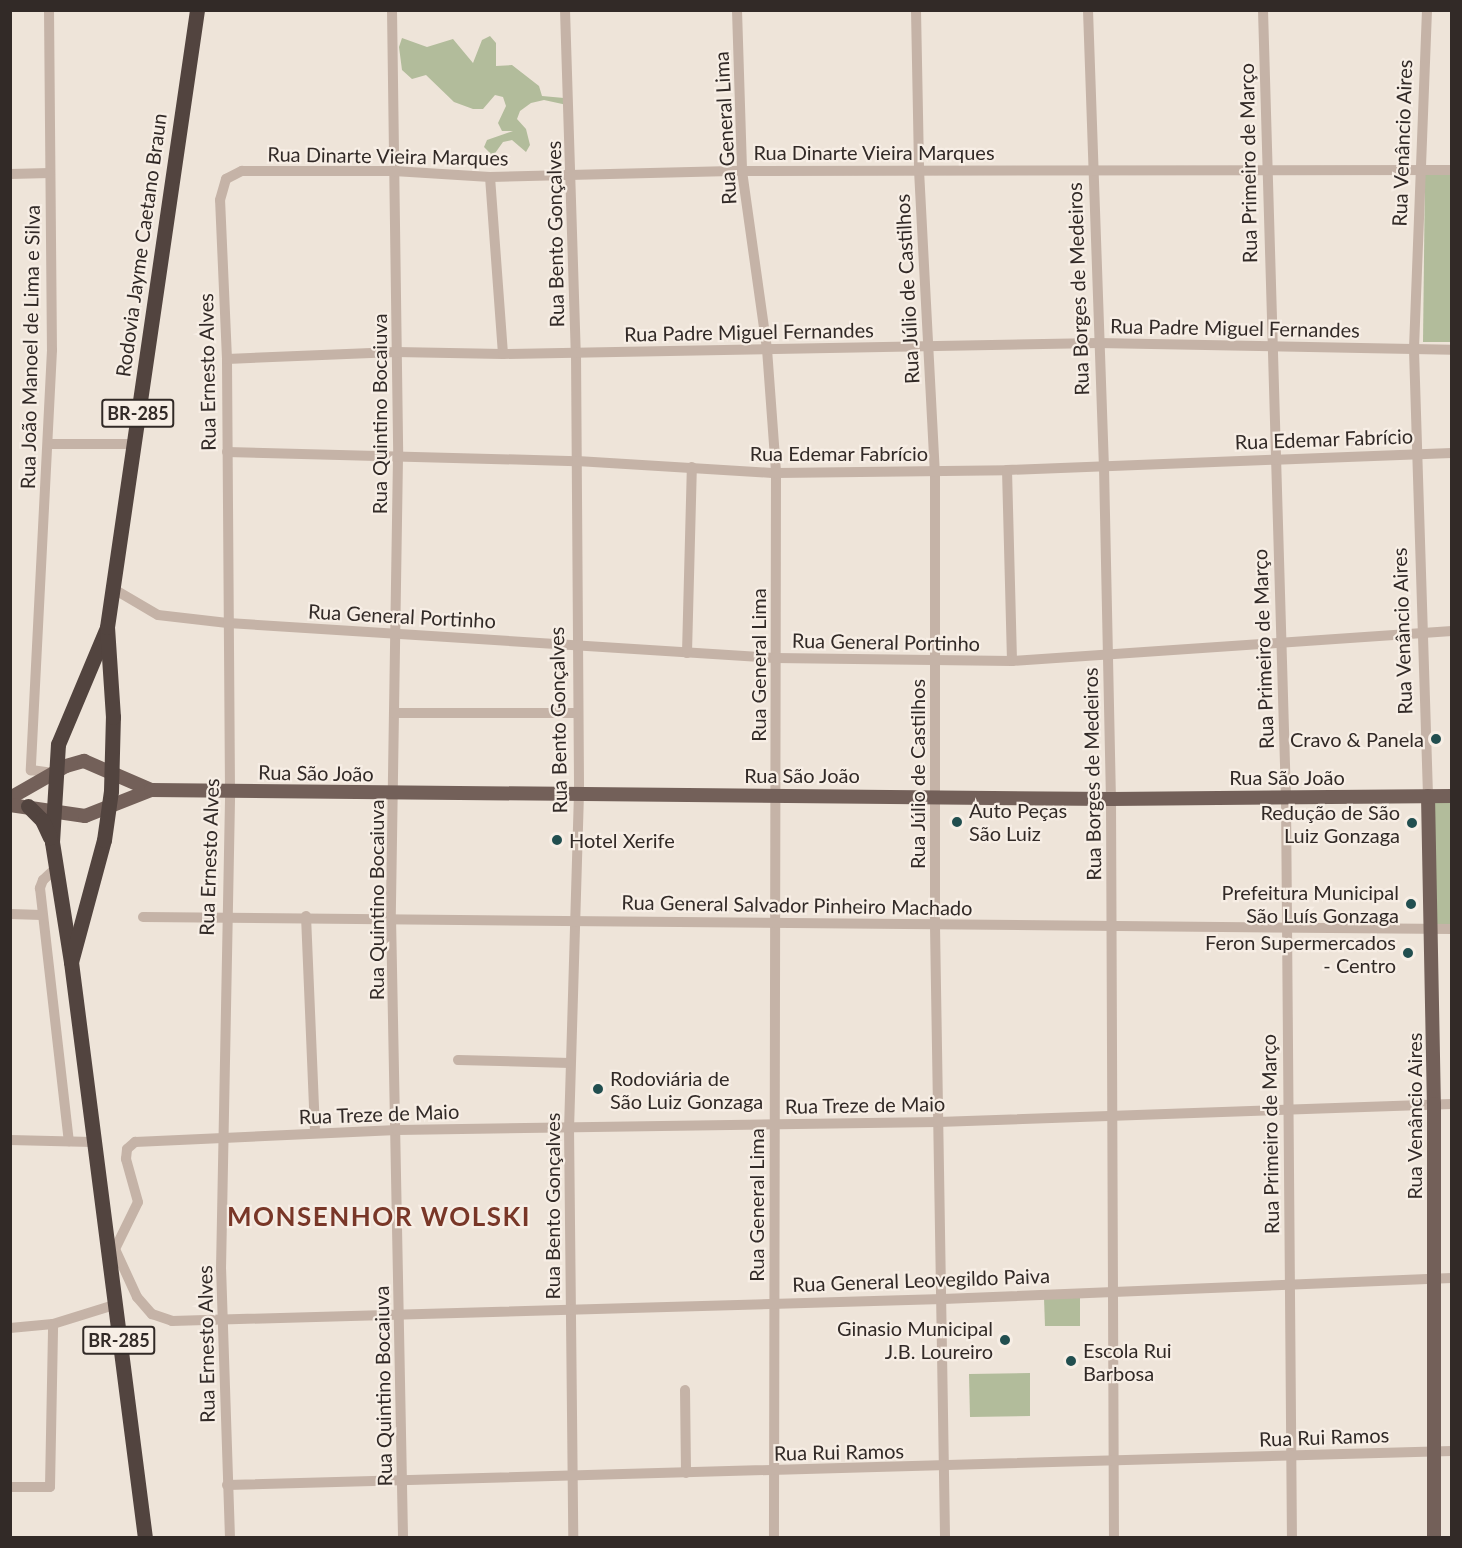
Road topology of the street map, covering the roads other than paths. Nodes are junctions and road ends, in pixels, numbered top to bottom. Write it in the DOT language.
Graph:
graph roads {
  1 [pos="49,10"];
  2 [pos="197,10"];
  3 [pos="392,10"];
  4 [pos="566,10"];
  5 [pos="737,10"];
  6 [pos="916,10"];
  7 [pos="1088,10"];
  8 [pos="1263,10"];
  9 [pos="1427,10"];
  10 [pos="1420,169"];
  11 [pos="919,170"];
  12 [pos="1091,170"];
  13 [pos="1267,170"];
  14 [pos="1452,170"];
  15 [pos="394,171"];
  16 [pos="742,171"];
  17 [pos="10,174"];
  18 [pos="50,174"];
  19 [pos="490,177"];
  20 [pos="573,177"];
  21 [pos="226,179"];
  22 [pos="1098,343"];
  23 [pos="1271,345"];
  24 [pos="928,347"];
  25 [pos="767,349"];
  26 [pos="1414,350"];
  27 [pos="1452,350"];
  28 [pos="396,352"];
  29 [pos="576,352"];
  30 [pos="503,354"];
  31 [pos="227,358"];
  32 [pos="49,444"];
  33 [pos="133,444"];
  34 [pos="227,452"];
  35 [pos="1452,453"];
  36 [pos="1416,454"];
  37 [pos="398,457"];
  38 [pos="1274,459"];
  39 [pos="577,461"];
  40 [pos="1104,467"];
  41 [pos="692,468"];
  42 [pos="1007,470"];
  43 [pos="935,471"];
  44 [pos="776,473"];
  45 [pos="112,588"];
  46 [pos="228,623"];
  47 [pos="107,627"];
  48 [pos="1452,630"];
  49 [pos="1422,632"];
  50 [pos="397,634"];
  51 [pos="1281,642"];
  52 [pos="575,643"];
  53 [pos="687,653"];
  54 [pos="1108,656"];
  55 [pos="775,658"];
  56 [pos="1012,661"];
  57 [pos="935,662"];
  58 [pos="394,713"];
  59 [pos="576,713"];
  60 [pos="112,771"];
  61 [pos="53,773"];
  62 [pos="151,790"];
  63 [pos="230,791"];
  64 [pos="579,793"];
  65 [pos="394,794"];
  66 [pos="776,794"];
  67 [pos="936,795"];
  68 [pos="1286,796"];
  69 [pos="1428,796"];
  70 [pos="1452,796"];
  71 [pos="10,798"];
  72 [pos="1111,799"];
  73 [pos="10,805"];
  74 [pos="28,806"];
  75 [pos="53,809"];
  76 [pos="107,809"];
  77 [pos="52,842"];
  78 [pos="56,868"];
  79 [pos="10,914"];
  80 [pos="42,915"];
  81 [pos="225,915"];
  82 [pos="306,916"];
  83 [pos="143,917"];
  84 [pos="391,917"];
  85 [pos="573,919"];
  86 [pos="776,923"];
  87 [pos="1112,925"];
  88 [pos="935,926"];
  89 [pos="1286,926"];
  90 [pos="1430,929"];
  91 [pos="1452,929"];
  92 [pos="71,962"];
  93 [pos="458,1060"];
  94 [pos="570,1063"];
  95 [pos="1434,1104"];
  96 [pos="1452,1104"];
  97 [pos="1287,1112"];
  98 [pos="1114,1116"];
  99 [pos="938,1122"];
  100 [pos="774,1125"];
  101 [pos="569,1127"];
  102 [pos="397,1130"];
  103 [pos="315,1133"];
  104 [pos="222,1137"];
  105 [pos="10,1140"];
  106 [pos="69,1141"];
  107 [pos="92,1142"];
  108 [pos="111,1250"];
  109 [pos="1452,1278"];
  110 [pos="1434,1279"];
  111 [pos="1289,1283"];
  112 [pos="1113,1290"];
  113 [pos="943,1299"];
  114 [pos="775,1303"];
  115 [pos="114,1305"];
  116 [pos="571,1310"];
  117 [pos="401,1314"];
  118 [pos="223,1319"];
  119 [pos="53,1324"];
  120 [pos="10,1328"];
  121 [pos="685,1389"];
  122 [pos="1434,1451"];
  123 [pos="1452,1451"];
  124 [pos="1292,1457"];
  125 [pos="1115,1463"];
  126 [pos="944,1467"];
  127 [pos="774,1471"];
  128 [pos="686,1473"];
  129 [pos="573,1476"];
  130 [pos="402,1479"];
  131 [pos="227,1485"];
  132 [pos="10,1487"];
  133 [pos="145,1538"];
  134 [pos="230,1538"];
  135 [pos="403,1538"];
  136 [pos="573,1538"];
  137 [pos="774,1538"];
  138 [pos="945,1538"];
  139 [pos="1114,1538"];
  140 [pos="1292,1538"];
  141 [pos="1434,1538"];
  1 -- 18 [label="street, Rua João Manoel de Lima e Silva"];
  2 -- 33 [label="highway, Rodovia Jayme Caetano Braun / BR-285"];
  3 -- 15 [label="street, Rua Quintino Bocaiuva"];
  4 -- 20 [label="street, Rua Bento Gonçalves"];
  5 -- 16 [label="street, Rua General Lima"];
  6 -- 11 [label="street, Rua Júlio de Castilhos"];
  7 -- 12 [label="street, Rua Borges de Medeiros"];
  8 -- 13 [label="street, Rua Primeiro de Março"];
  9 -- 10 [label="street, Rua Venâncio Aires"];
  10 -- 13 [label="street, Rua Dinarte Vieira Marques"];
  10 -- 14 [label="street, Rua Dinarte Vieira Marques"];
  10 -- 26 [label="street, Rua Venâncio Aires"];
  11 -- 12 [label="street, Rua Dinarte Vieira Marques"];
  11 -- 16 [label="street, Rua Dinarte Vieira Marques"];
  11 -- 24 [label="street, Rua Júlio de Castilhos"];
  12 -- 13 [label="street, Rua Dinarte Vieira Marques"];
  12 -- 22 [label="street, Rua Borges de Medeiros"];
  13 -- 23 [label="street, Rua Primeiro de Março"];
  15 -- 19 [label="street, Rua Dinarte Vieira Marques"];
  15 -- 21 [label="street, Rua Dinarte Vieira Marques"];
  15 -- 28 [label="street, Rua Quintino Bocaiuva"];
  16 -- 20 [label="street, Rua Dinarte Vieira Marques"];
  16 -- 25 [label="street, Rua General Lima"];
  17 -- 18 [label="street"];
  18 -- 32 [label="street, Rua João Manoel de Lima e Silva"];
  19 -- 20 [label="street, Rua Dinarte Vieira Marques"];
  19 -- 30 [label="street"];
  20 -- 29 [label="street, Rua Bento Gonçalves"];
  21 -- 31 [label="street, Rua Ernesto Alves"];
  22 -- 23 [label="street, Rua Padre Miguel Fernandes"];
  22 -- 24 [label="street, Rua Padre Miguel Fernandes"];
  22 -- 40 [label="street, Rua Borges de Medeiros"];
  23 -- 26 [label="street, Rua Padre Miguel Fernandes"];
  23 -- 38 [label="street, Rua Primeiro de Março"];
  24 -- 25 [label="street, Rua Padre Miguel Fernandes"];
  24 -- 43 [label="street, Rua Júlio de Castilhos"];
  25 -- 29 [label="street, Rua Padre Miguel Fernandes"];
  25 -- 44 [label="street, Rua General Lima"];
  26 -- 27 [label="street, Rua Padre Miguel Fernandes"];
  26 -- 36 [label="street, Rua Venâncio Aires"];
  28 -- 30 [label="street, Rua Padre Miguel Fernandes"];
  28 -- 31 [label="street, Rua Padre Miguel Fernandes"];
  28 -- 37 [label="street, Rua Quintino Bocaiuva"];
  29 -- 30 [label="street, Rua Padre Miguel Fernandes"];
  29 -- 39 [label="street, Rua Bento Gonçalves"];
  31 -- 34 [label="street, Rua Ernesto Alves"];
  32 -- 33 [label="street"];
  32 -- 61 [label="street, Rua João Manoel de Lima e Silva"];
  33 -- 45 [label="highway, Rodovia Jayme Caetano Braun / BR-285"];
  34 -- 37 [label="street, Rua Edemar Fabrício"];
  34 -- 46 [label="street, Rua Ernesto Alves"];
  35 -- 36 [label="street, Rua Edemar Fabrício"];
  36 -- 38 [label="street, Rua Edemar Fabrício"];
  36 -- 49 [label="street, Rua Venâncio Aires"];
  37 -- 39 [label="street, Rua Edemar Fabrício"];
  37 -- 50 [label="street, Rua Quintino Bocaiuva"];
  38 -- 40 [label="street, Rua Edemar Fabrício"];
  38 -- 51 [label="street, Rua Primeiro de Março"];
  39 -- 41 [label="street, Rua Edemar Fabrício"];
  39 -- 52 [label="street, Rua Bento Gonçalves"];
  40 -- 42 [label="street, Rua Edemar Fabrício"];
  40 -- 54 [label="street, Rua Borges de Medeiros"];
  41 -- 44 [label="street, Rua Edemar Fabrício"];
  41 -- 53 [label="street"];
  42 -- 43 [label="street, Rua Edemar Fabrício"];
  42 -- 56 [label="street"];
  43 -- 44 [label="street, Rua Edemar Fabrício"];
  43 -- 57 [label="street, Rua Júlio de Castilhos"];
  44 -- 55 [label="street, Rua General Lima"];
  45 -- 46 [label="street, Rua General Portinho"];
  45 -- 47 [label="highway, Rodovia Jayme Caetano Braun / BR-285"];
  46 -- 50 [label="street, Rua General Portinho"];
  46 -- 63 [label="street, Rua Ernesto Alves"];
  47 -- 60 [label="highway, Rodovia Jayme Caetano Braun / BR-285"];
  47 -- 61 [label="highway, Rodovia Jayme Caetano Braun / BR-285"];
  48 -- 49 [label="street, Rua General Portinho"];
  49 -- 51 [label="street, Rua General Portinho"];
  49 -- 69 [label="street, Rua Venâncio Aires"];
  50 -- 52 [label="street, Rua General Portinho"];
  50 -- 58 [label="street, Rua Quintino Bocaiuva"];
  51 -- 54 [label="street, Rua General Portinho"];
  51 -- 68 [label="street, Rua Primeiro de Março"];
  52 -- 53 [label="street, Rua General Portinho"];
  52 -- 59 [label="street, Rua Bento Gonçalves"];
  53 -- 55 [label="street, Rua General Portinho"];
  54 -- 56 [label="street, Rua General Portinho"];
  54 -- 72 [label="street, Rua Borges de Medeiros"];
  55 -- 57 [label="street, Rua General Portinho"];
  55 -- 66 [label="street, Rua General Lima"];
  56 -- 57 [label="street, Rua General Portinho"];
  57 -- 67 [label="street, Rua Júlio de Castilhos"];
  58 -- 59 [label="street"];
  58 -- 65 [label="street, Rua Quintino Bocaiuva"];
  59 -- 64 [label="street, Rua Bento Gonçalves"];
  60 -- 61 [label="main road"];
  60 -- 62 [label="main road, Rua São João"];
  60 -- 76 [label="highway, Rodovia Jayme Caetano Braun / BR-285"];
  61 -- 71 [label="main road"];
  61 -- 75 [label="highway, BR-285"];
  62 -- 63 [label="main road, Rua São João"];
  62 -- 76 [label="main road, Rua São João"];
  63 -- 65 [label="main road, Rua São João"];
  63 -- 81 [label="street, Rua Ernesto Alves"];
  64 -- 65 [label="main road, Rua São João"];
  64 -- 66 [label="main road, Rua São João"];
  64 -- 85 [label="street, Rua Bento Gonçalves"];
  65 -- 84 [label="street, Rua Quintino Bocaiuva"];
  66 -- 67 [label="main road, Rua São João"];
  66 -- 86 [label="street, Rua General Lima"];
  67 -- 72 [label="main road, Rua São João"];
  67 -- 88 [label="street, Rua Júlio de Castilhos"];
  68 -- 69 [label="main road, Rua São João"];
  68 -- 72 [label="main road, Rua São João"];
  68 -- 89 [label="street, Rua Primeiro de Março"];
  69 -- 70 [label="main road, Rua São João"];
  69 -- 90 [label="main road, Rua Venâncio Aires"];
  72 -- 87 [label="street, Rua Borges de Medeiros"];
  73 -- 74 [label="main road"];
  74 -- 75 [label="main road"];
  74 -- 77 [label="highway"];
  75 -- 76 [label="main road"];
  75 -- 77 [label="highway, BR-285"];
  76 -- 92 [label="highway, BR-285"];
  77 -- 78 [label="highway, BR-285"];
  78 -- 80 [label="street"];
  78 -- 92 [label="highway, BR-285"];
  79 -- 80 [label="street"];
  80 -- 106 [label="street"];
  81 -- 82 [label="street, Rua General Salvador Pinheiro Machado"];
  81 -- 83 [label="street, Rua General Salvador Pinheiro Machado"];
  81 -- 104 [label="street, Rua Ernesto Alves"];
  82 -- 84 [label="street, Rua General Salvador Pinheiro Machado"];
  82 -- 103 [label="street"];
  84 -- 85 [label="street, Rua General Salvador Pinheiro Machado"];
  84 -- 102 [label="street, Rua Quintino Bocaiuva"];
  85 -- 86 [label="street, Rua General Salvador Pinheiro Machado"];
  85 -- 94 [label="street, Rua Bento Gonçalves"];
  86 -- 88 [label="street, Rua General Salvador Pinheiro Machado"];
  86 -- 100 [label="street, Rua General Lima"];
  87 -- 88 [label="street, Rua General Salvador Pinheiro Machado"];
  87 -- 89 [label="street, Rua General Salvador Pinheiro Machado"];
  87 -- 98 [label="street, Rua Borges de Medeiros"];
  88 -- 99 [label="street, Rua Júlio de Castilhos"];
  89 -- 90 [label="street, Rua General Salvador Pinheiro Machado"];
  89 -- 97 [label="street, Rua Primeiro de Março"];
  90 -- 91 [label="street, Rua General Salvador Pinheiro Machado"];
  90 -- 95 [label="main road, Rua Venâncio Aires"];
  92 -- 107 [label="highway, BR-285"];
  93 -- 94 [label="street"];
  94 -- 101 [label="street, Rua Bento Gonçalves"];
  95 -- 96 [label="street, Rua Treze de Maio"];
  95 -- 97 [label="street, Rua Treze de Maio"];
  95 -- 110 [label="main road, Rua Venâncio Aires"];
  97 -- 98 [label="street, Rua Treze de Maio"];
  97 -- 111 [label="street, Rua Primeiro de Março"];
  98 -- 99 [label="street, Rua Treze de Maio"];
  98 -- 112 [label="street, Rua Borges de Medeiros"];
  99 -- 100 [label="street, Rua Treze de Maio"];
  99 -- 113 [label="street, Rua Júlio de Castilhos"];
  100 -- 101 [label="street, Rua Treze de Maio"];
  100 -- 114 [label="street, Rua General Lima"];
  101 -- 102 [label="street, Rua Treze de Maio"];
  101 -- 116 [label="street, Rua Bento Gonçalves"];
  102 -- 103 [label="street, Rua Treze de Maio"];
  102 -- 117 [label="street, Rua Quintino Bocaiuva"];
  103 -- 104 [label="street, Rua Treze de Maio"];
  104 -- 108 [label="street, Rua Treze de Maio"];
  104 -- 118 [label="street, Rua Ernesto Alves"];
  105 -- 106 [label="street"];
  106 -- 107 [label="street"];
  107 -- 108 [label="highway, BR-285"];
  108 -- 115 [label="highway, BR-285"];
  108 -- 118 [label="street, Rua General Leovegildo Paiva"];
  109 -- 110 [label="street, Rua General Leovegildo Paiva"];
  110 -- 111 [label="street, Rua General Leovegildo Paiva"];
  110 -- 122 [label="main road, Rua Venâncio Aires"];
  111 -- 112 [label="street, Rua General Leovegildo Paiva"];
  111 -- 124 [label="street, Rua Primeiro de Março"];
  112 -- 113 [label="street, Rua General Leovegildo Paiva"];
  112 -- 125 [label="street, Rua Borges de Medeiros"];
  113 -- 114 [label="street, Rua General Leovegildo Paiva"];
  113 -- 126 [label="street, Rua Júlio de Castilhos"];
  114 -- 116 [label="street, Rua General Leovegildo Paiva"];
  114 -- 127 [label="street, Rua General Lima"];
  115 -- 119 [label="street"];
  115 -- 133 [label="highway, BR-285"];
  116 -- 117 [label="street, Rua General Leovegildo Paiva"];
  116 -- 129 [label="street, Rua Bento Gonçalves"];
  117 -- 118 [label="street, Rua General Leovegildo Paiva"];
  117 -- 130 [label="street, Rua Quintino Bocaiuva"];
  118 -- 131 [label="street, Rua Ernesto Alves"];
  119 -- 120 [label="street"];
  119 -- 132 [label="street"];
  121 -- 128 [label="street"];
  122 -- 123 [label="street, Rua Rui Ramos"];
  122 -- 124 [label="street, Rua Rui Ramos"];
  122 -- 141 [label="main road, Rua Venâncio Aires"];
  124 -- 125 [label="street, Rua Rui Ramos"];
  124 -- 140 [label="street, Rua Primeiro de Março"];
  125 -- 126 [label="street, Rua Rui Ramos"];
  125 -- 139 [label="street, Rua Borges de Medeiros"];
  126 -- 127 [label="street, Rua Rui Ramos"];
  126 -- 138 [label="street, Rua Júlio de Castilhos"];
  127 -- 128 [label="street, Rua Rui Ramos"];
  127 -- 137 [label="street, Rua General Lima"];
  128 -- 129 [label="street, Rua Rui Ramos"];
  129 -- 130 [label="street, Rua Rui Ramos"];
  129 -- 136 [label="street, Rua Bento Gonçalves"];
  130 -- 131 [label="street, Rua Rui Ramos"];
  130 -- 135 [label="street, Rua Quintino Bocaiuva"];
  131 -- 134 [label="street, Rua Ernesto Alves"];
}
